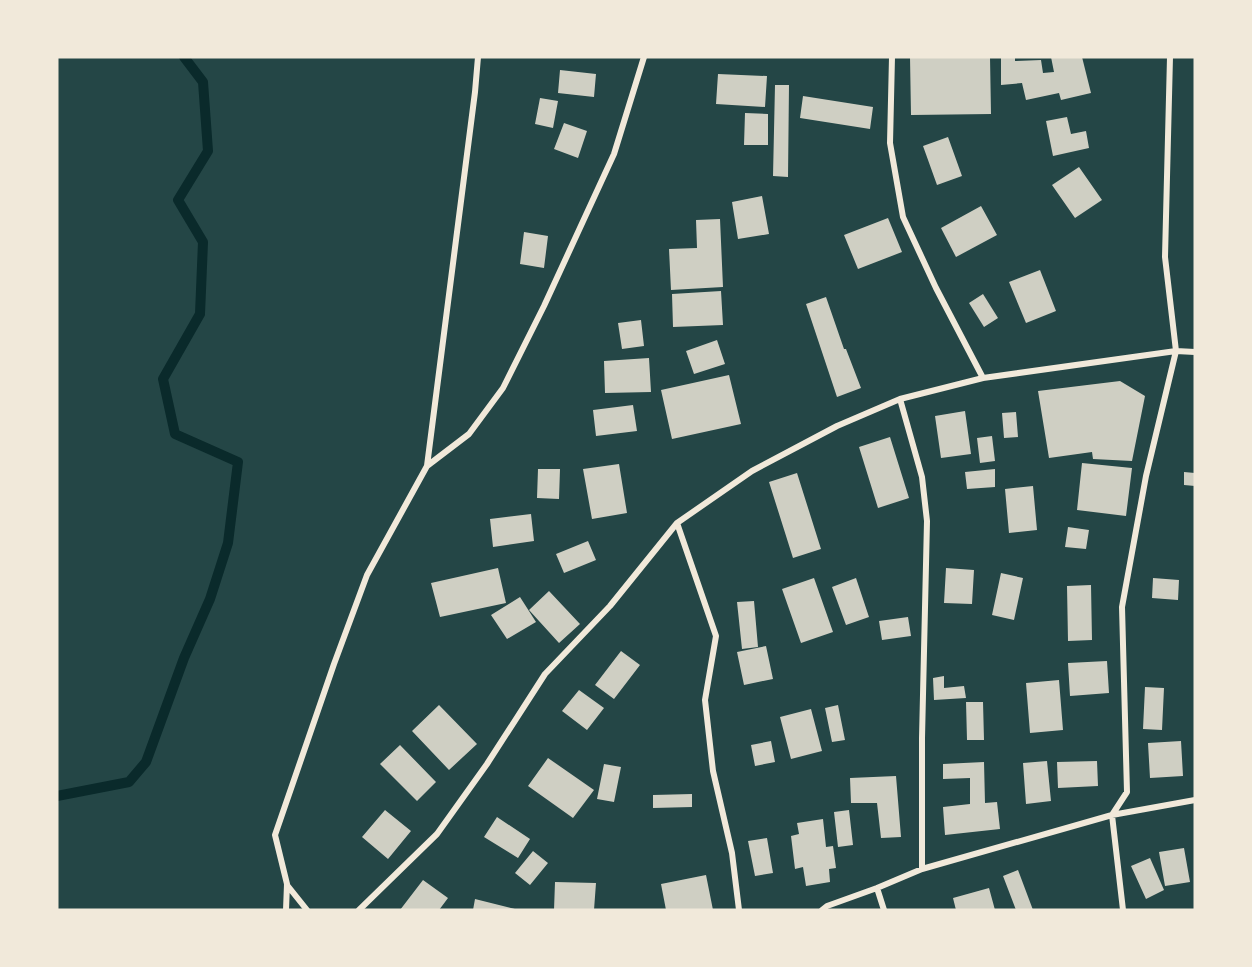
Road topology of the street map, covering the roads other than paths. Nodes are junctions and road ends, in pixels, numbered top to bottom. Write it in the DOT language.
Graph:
graph roads {
  1 [pos="478,57"];
  2 [pos="644,57"];
  3 [pos="892,57"];
  4 [pos="1170,57"];
  5 [pos="1176,351"];
  6 [pos="1195,352"];
  7 [pos="983,378"];
  8 [pos="900,399"];
  9 [pos="427,466"];
  10 [pos="677,523"];
  11 [pos="1195,800"];
  12 [pos="1112,815"];
  13 [pos="922,869"];
  14 [pos="287,884"];
  15 [pos="878,888"];
  16 [pos="286,910"];
  17 [pos="307,910"];
  18 [pos="359,910"];
  19 [pos="739,910"];
  20 [pos="822,910"];
  21 [pos="884,910"];
  22 [pos="1122,910"];
  1 -- 9 [label="street"];
  2 -- 9 [label="street"];
  3 -- 7 [label="street"];
  4 -- 5 [label="street"];
  5 -- 6 [label="street"];
  5 -- 7 [label="street"];
  5 -- 12 [label="street"];
  7 -- 8 [label="street"];
  8 -- 10 [label="street"];
  8 -- 13 [label="street"];
  9 -- 14 [label="street"];
  10 -- 18 [label="street"];
  10 -- 19 [label="street"];
  11 -- 12 [label="street"];
  12 -- 13 [label="street"];
  12 -- 22 [label="street"];
  13 -- 15 [label="street"];
  14 -- 16 [label="street"];
  14 -- 17 [label="street"];
  15 -- 20 [label="street"];
  15 -- 21 [label="street"];
}
